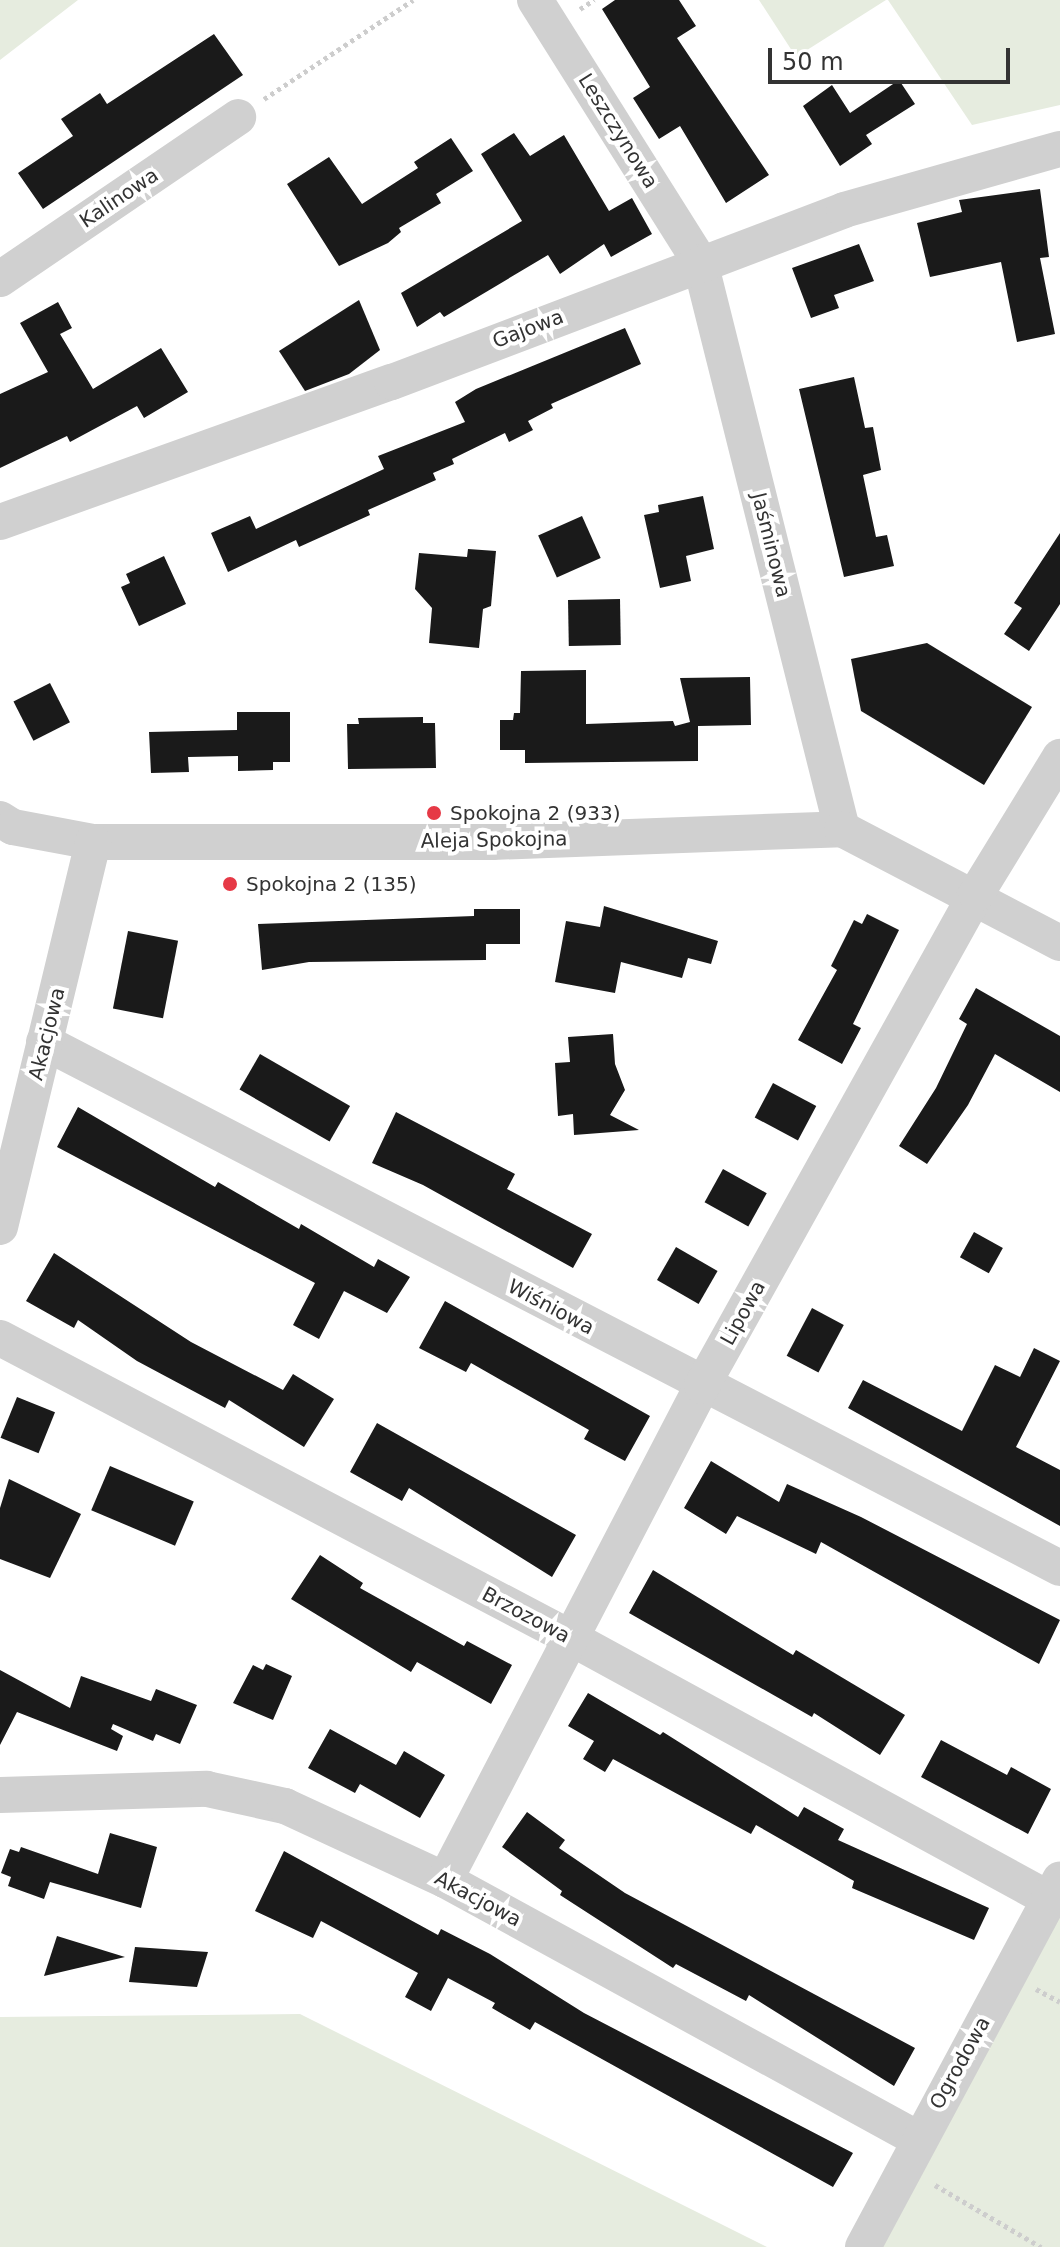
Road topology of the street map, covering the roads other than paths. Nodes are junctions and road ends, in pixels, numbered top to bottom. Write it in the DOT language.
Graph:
graph roads {
  1 [pos="535,0"];
  2 [pos="238,117"];
  3 [pos="1060,149"];
  4 [pos="700,262"];
  5 [pos="0,279"];
  6 [pos="0,522"];
  7 [pos="1060,757"];
  8 [pos="0,819"];
  9 [pos="842,829"];
  10 [pos="93,842"];
  11 [pos="976,894"];
  12 [pos="1060,943"];
  13 [pos="44,1042"];
  14 [pos="0,1227"];
  15 [pos="0,1338"];
  16 [pos="702,1386"];
  17 [pos="1060,1568"];
  18 [pos="569,1637"];
  19 [pos="0,1795"];
  20 [pos="445,1880"];
  21 [pos="1054,1889"];
  22 [pos="912,2153"];
  23 [pos="863,2247"];
  1 -- 4 [label="street, Leszczynowa"];
  2 -- 5 [label="street, Kalinowa"];
  3 -- 4 [label="street, Gajowa"];
  4 -- 6 [label="street, Gajowa"];
  4 -- 9 [label="street, Jaśminowa"];
  7 -- 11 [label="street, Lipowa"];
  8 -- 10 [label="street, Aleja Spokojna"];
  9 -- 10 [label="street, Aleja Spokojna"];
  9 -- 11 [label="street, Aleja Spokojna"];
  10 -- 13 [label="street, Akacjowa"];
  11 -- 12 [label="street, Aleja Spokojna"];
  11 -- 16 [label="street, Lipowa"];
  13 -- 14 [label="street, Akacjowa"];
  13 -- 16 [label="street, Wiśniowa"];
  15 -- 18 [label="street, Brzozowa"];
  16 -- 17 [label="street, Wiśniowa"];
  16 -- 18 [label="street, Lipowa"];
  18 -- 20 [label="street, Lipowa"];
  18 -- 21 [label="street, Brzozowa"];
  19 -- 20 [label="street, Akacjowa"];
  20 -- 22 [label="street, Akacjowa"];
  21 -- 22 [label="street, Ogrodowa"];
  22 -- 23 [label="street, Ogrodowa"];
}
